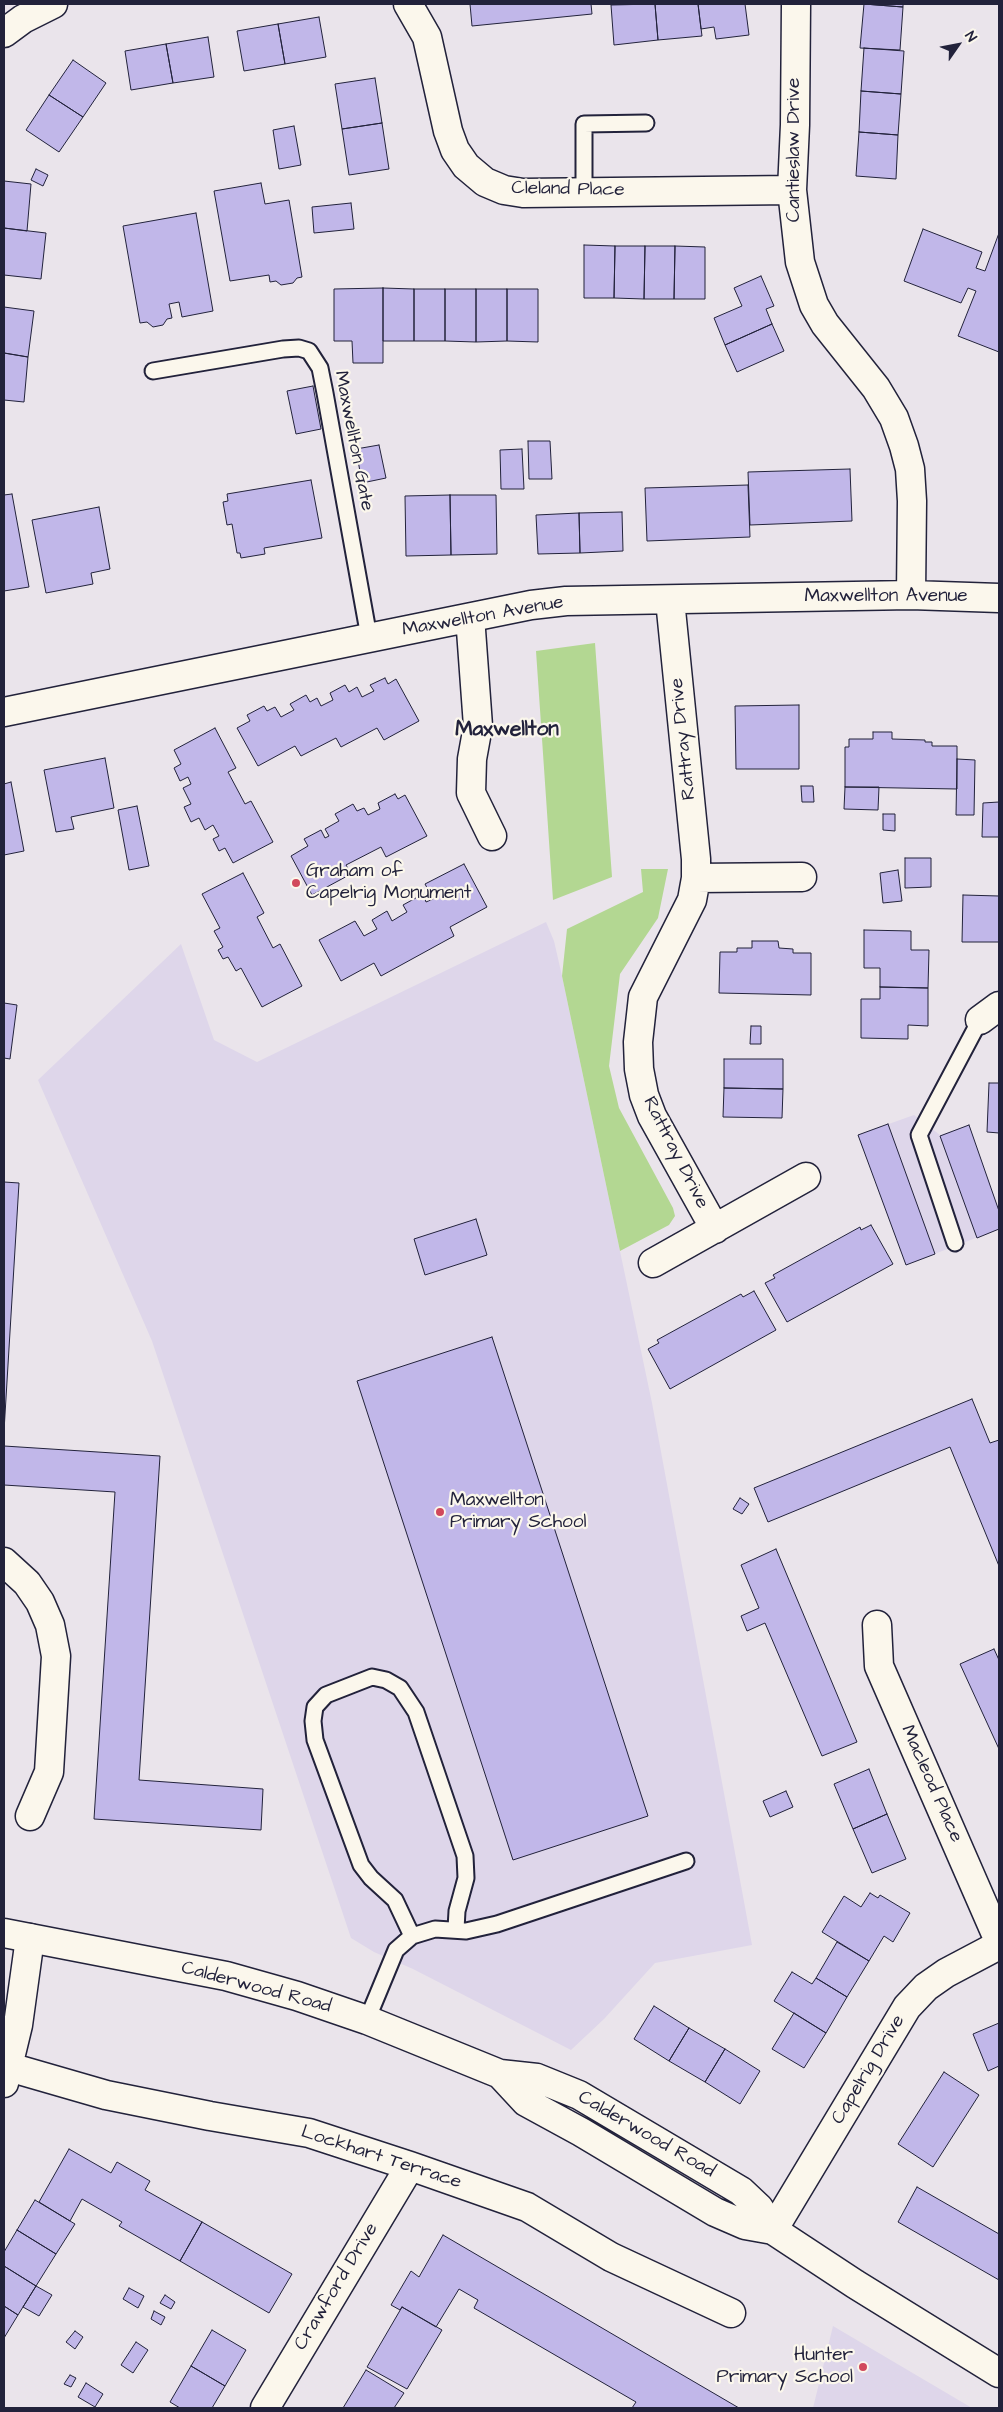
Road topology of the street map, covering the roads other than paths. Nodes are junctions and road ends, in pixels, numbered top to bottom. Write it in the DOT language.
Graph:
graph roads {
  1 [pos="53,4"];
  2 [pos="408,4"];
  3 [pos="796,4"];
  4 [pos="4,33"];
  5 [pos="646,123"];
  6 [pos="792,190"];
  7 [pos="584,192"];
  8 [pos="154,371"];
  9 [pos="911,595"];
  10 [pos="999,598"];
  11 [pos="670,600"];
  12 [pos="468,618"];
  13 [pos="369,637"];
  14 [pos="4,712"];
  15 [pos="492,836"];
  16 [pos="802,877"];
  17 [pos="696,878"];
  18 [pos="989,1013"];
  19 [pos="806,1177"];
  20 [pos="715,1229"];
  21 [pos="955,1243"];
  22 [pos="653,1263"];
  23 [pos="4,1562"];
  24 [pos="878,1624"];
  25 [pos="30,1816"];
  26 [pos="686,1861"];
  27 [pos="456,1929"];
  28 [pos="17,1936"];
  29 [pos="412,1936"];
  30 [pos="999,1941"];
  31 [pos="999,1946"];
  32 [pos="367,2020"];
  33 [pos="6,2075"];
  34 [pos="410,2166"];
  35 [pos="773,2230"];
  36 [pos="731,2313"];
  37 [pos="999,2373"];
  38 [pos="265,2408"];
  1 -- 4 [label="street"];
  2 -- 7 [label="street, Cleland Place"];
  3 -- 6 [label="street, Cantieslaw Drive"];
  5 -- 7 [label="lane"];
  6 -- 7 [label="street, Cleland Place"];
  6 -- 9 [label="street, Cantieslaw Drive"];
  8 -- 13 [label="lane, Maxwellton Gate"];
  9 -- 10 [label="street, Maxwellton Avenue"];
  9 -- 11 [label="street, Maxwellton Avenue"];
  11 -- 12 [label="street, Maxwellton Avenue"];
  11 -- 17 [label="street, Rattray Drive"];
  12 -- 13 [label="street, Maxwellton Avenue"];
  12 -- 15 [label="street"];
  13 -- 14 [label="street, Maxwellton Avenue"];
  16 -- 17 [label="street"];
  17 -- 20 [label="street, Rattray Drive"];
  18 -- 21 [label="lane"];
  19 -- 20 [label="street, Rattray Drive"];
  20 -- 22 [label="street, Rattray Drive"];
  23 -- 25 [label="street"];
  24 -- 30 [label="street, Macleod Place"];
  26 -- 27 [label="lane"];
  27 -- 29 [label="lane"];
  27 -- 29 [label="lane"];
  28 -- 32 [label="street, Calderwood Road"];
  28 -- 33 [label="street"];
  29 -- 32 [label="lane"];
  31 -- 35 [label="street, Capelrig Drive"];
  32 -- 35 [label="street, Calderwood Road"];
  33 -- 34 [label="street, Lockhart Terrace"];
  34 -- 36 [label="street, Lockhart Terrace"];
  34 -- 38 [label="street, Crawford Drive"];
  35 -- 37 [label="street, Calderwood Road"];
}
